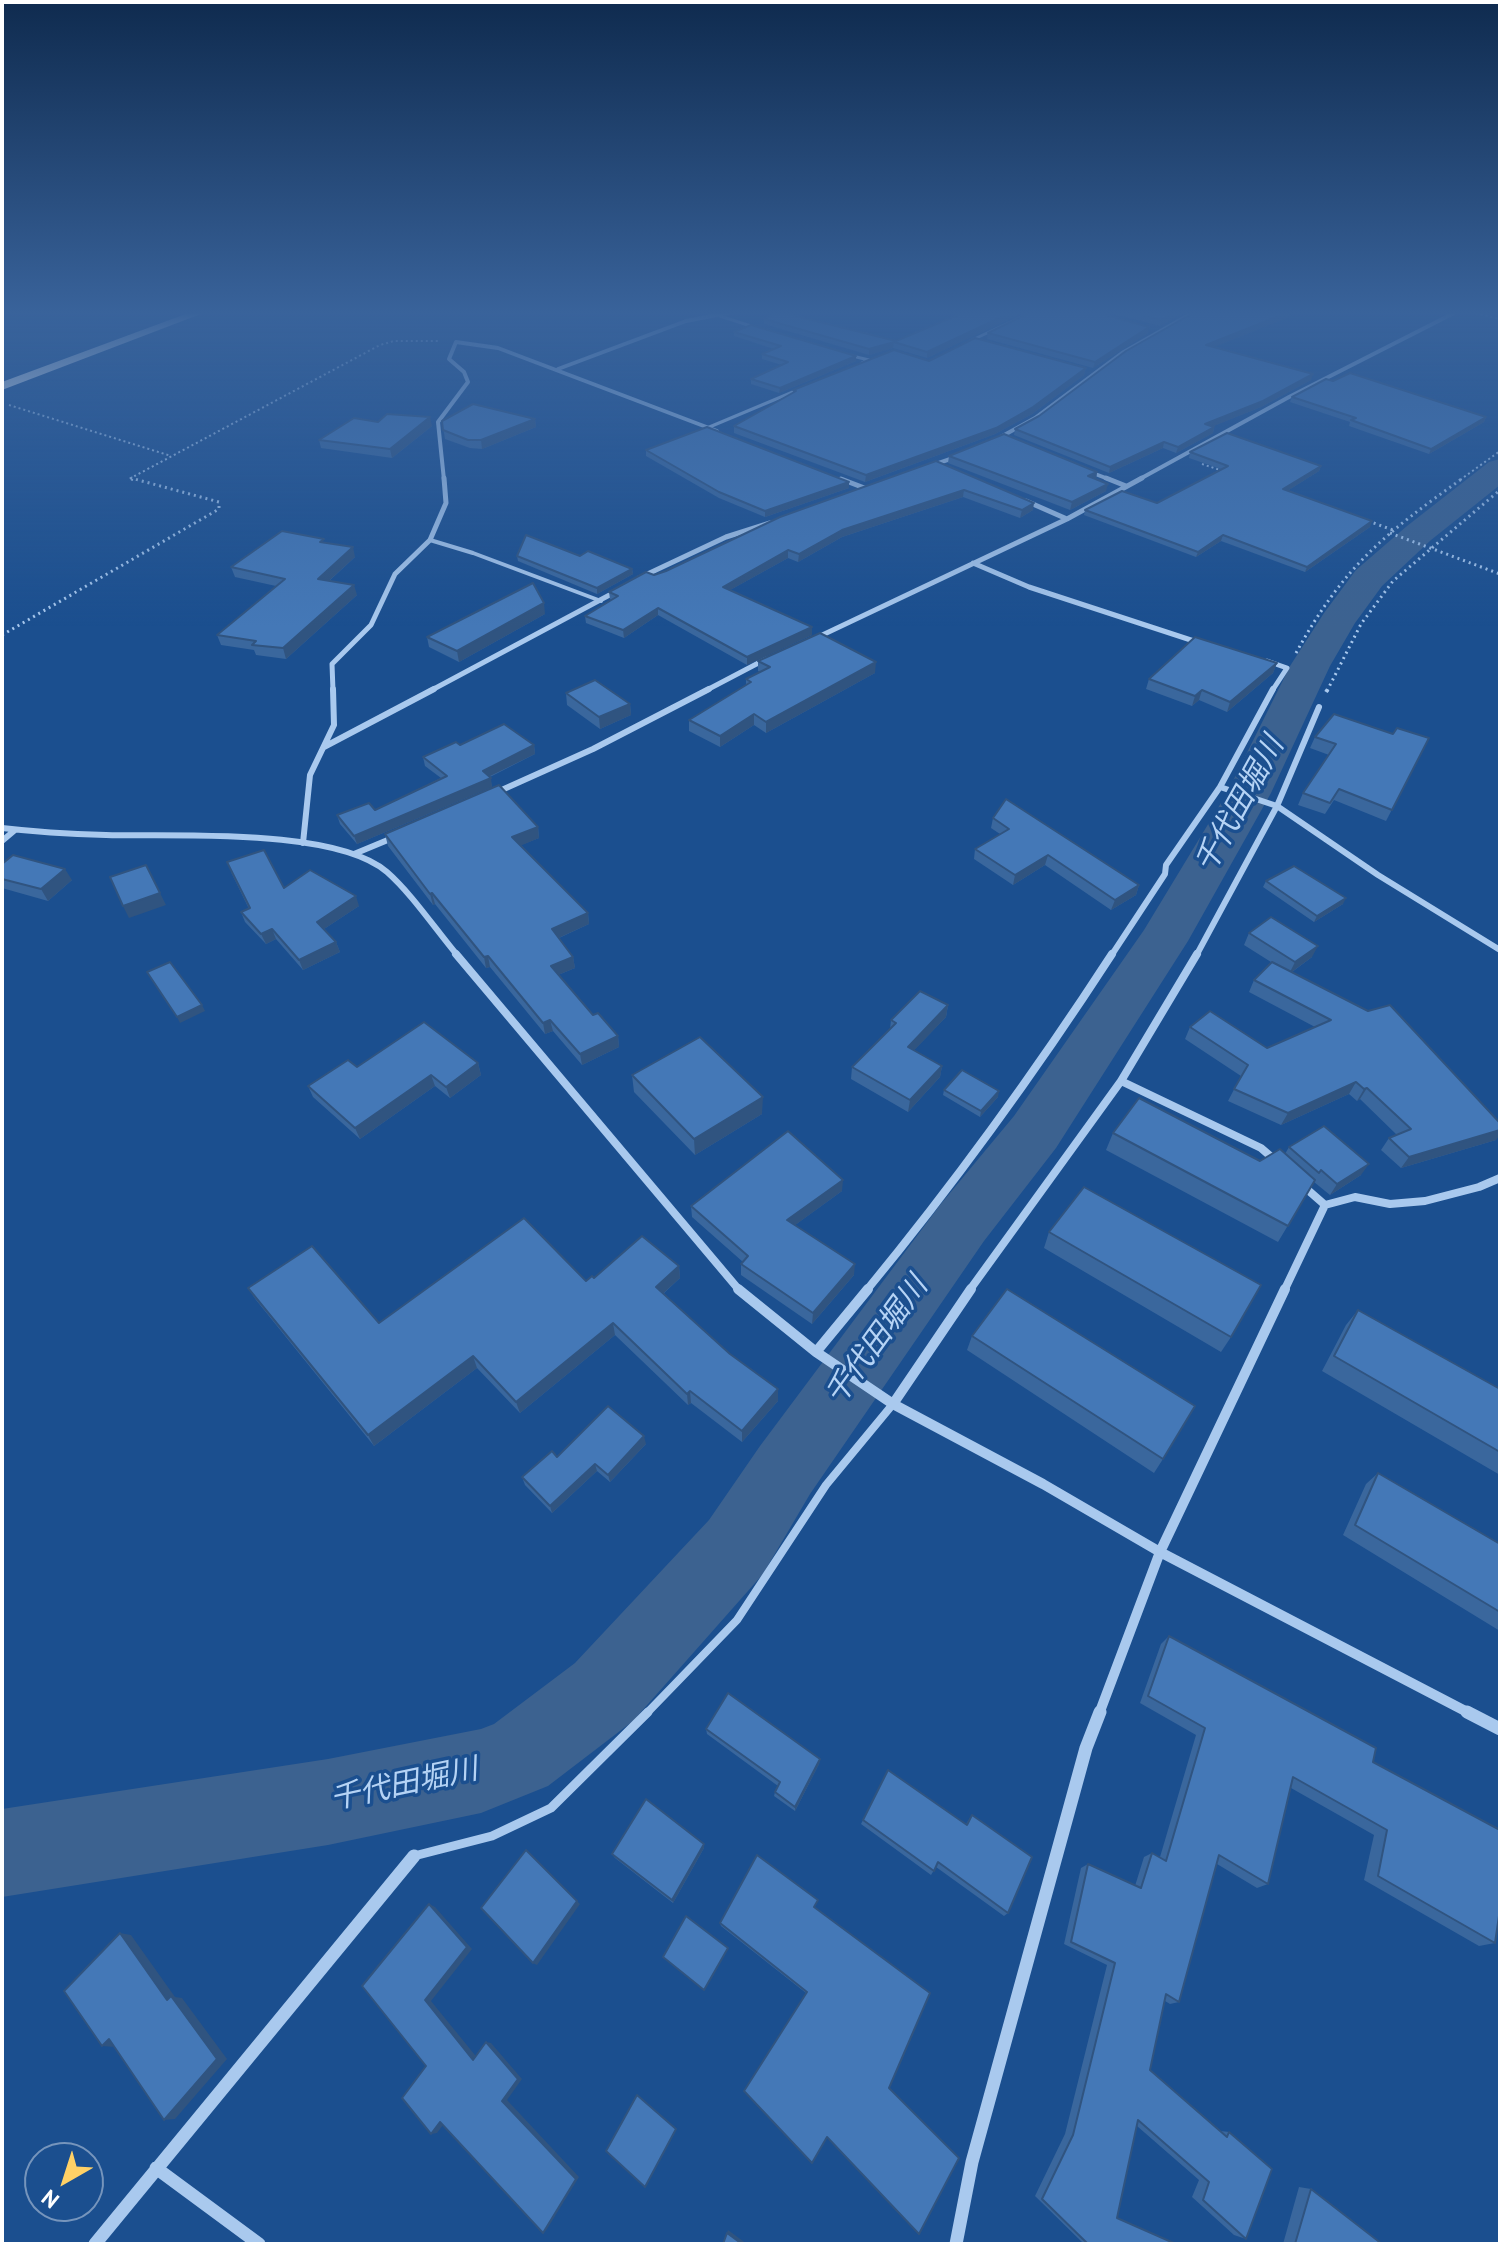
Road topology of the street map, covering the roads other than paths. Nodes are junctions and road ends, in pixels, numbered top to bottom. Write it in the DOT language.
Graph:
graph roads {
  1 [pos="442,417"];
  2 [pos="679,417"];
  3 [pos="734,417"];
  4 [pos="1033,417"];
  5 [pos="1254,417"];
  6 [pos="707,428"];
  7 [pos="722,433"];
  8 [pos="1014,441"];
  9 [pos="969,452"];
  10 [pos="937,464"];
  11 [pos="923,469"];
  12 [pos="952,470"];
  13 [pos="1088,471"];
  14 [pos="838,478"];
  15 [pos="881,484"];
  16 [pos="1126,486"];
  17 [pos="867,489"];
  18 [pos="854,494"];
  19 [pos="1024,500"];
  20 [pos="1067,519"];
  21 [pos="771,523"];
  22 [pos="430,540"];
  23 [pos="973,563"];
  24 [pos="601,601"];
  25 [pos="805,643"];
  26 [pos="1208,644"];
  27 [pos="779,653"];
  28 [pos="1262,659"];
  29 [pos="1319,707"];
  30 [pos="324,747"];
  31 [pos="1220,787"];
  32 [pos="489,795"];
  33 [pos="1277,806"];
  34 [pos="2,828"];
  35 [pos="15,830"];
  36 [pos="406,832"];
  37 [pos="2,841"];
  38 [pos="303,843"];
  39 [pos="354,854"];
  40 [pos="1500,950"];
  41 [pos="1121,1081"];
  42 [pos="1282,1167"];
  43 [pos="1293,1176"];
  44 [pos="1500,1178"];
  45 [pos="1325,1205"];
  46 [pos="816,1352"];
  47 [pos="893,1404"];
  48 [pos="1160,1552"];
  49 [pos="1500,1729"];
  50 [pos="414,1856"];
  51 [pos="156,2168"];
  52 [pos="95,2244"];
  53 [pos="259,2244"];
  54 [pos="956,2244"];
  1 -- 22 [label="street"];
  2 -- 6 [label="street"];
  3 -- 6 [label="lane"];
  4 -- 8 [label="street"];
  5 -- 16 [label="street"];
  6 -- 7 [label="street"];
  9 -- 10 [label="street"];
  10 -- 11 [label="street"];
  10 -- 12 [label="street"];
  13 -- 16 [label="street"];
  14 -- 17 [label="street"];
  15 -- 17 [label="street"];
  16 -- 20 [label="street"];
  17 -- 18 [label="street"];
  19 -- 20 [label="street"];
  20 -- 23 [label="street"];
  21 -- 24 [label="street"];
  22 -- 24 [label="lane"];
  22 -- 30 [label="street"];
  23 -- 25 [label="street"];
  23 -- 26 [label="street"];
  24 -- 30 [label="street"];
  27 -- 32 [label="street"];
  28 -- 31 [label="street"];
  29 -- 33 [label="street"];
  30 -- 38 [label="street"];
  31 -- 33 [label="street"];
  31 -- 46 [label="street"];
  33 -- 40 [label="street"];
  33 -- 41 [label="street"];
  34 -- 35 [label="street"];
  35 -- 37 [label="street"];
  35 -- 38 [label="street"];
  36 -- 39 [label="street"];
  38 -- 39 [label="street"];
  39 -- 46 [label="street"];
  41 -- 42 [label="street"];
  41 -- 47 [label="street"];
  43 -- 45 [label="street"];
  44 -- 45 [label="street"];
  45 -- 48 [label="street"];
  46 -- 47 [label="street"];
  47 -- 48 [label="street"];
  47 -- 50 [label="lane"];
  48 -- 49 [label="street"];
  48 -- 54 [label="street"];
  50 -- 51 [label="street"];
  51 -- 52 [label="street"];
  51 -- 53 [label="street"];
}
